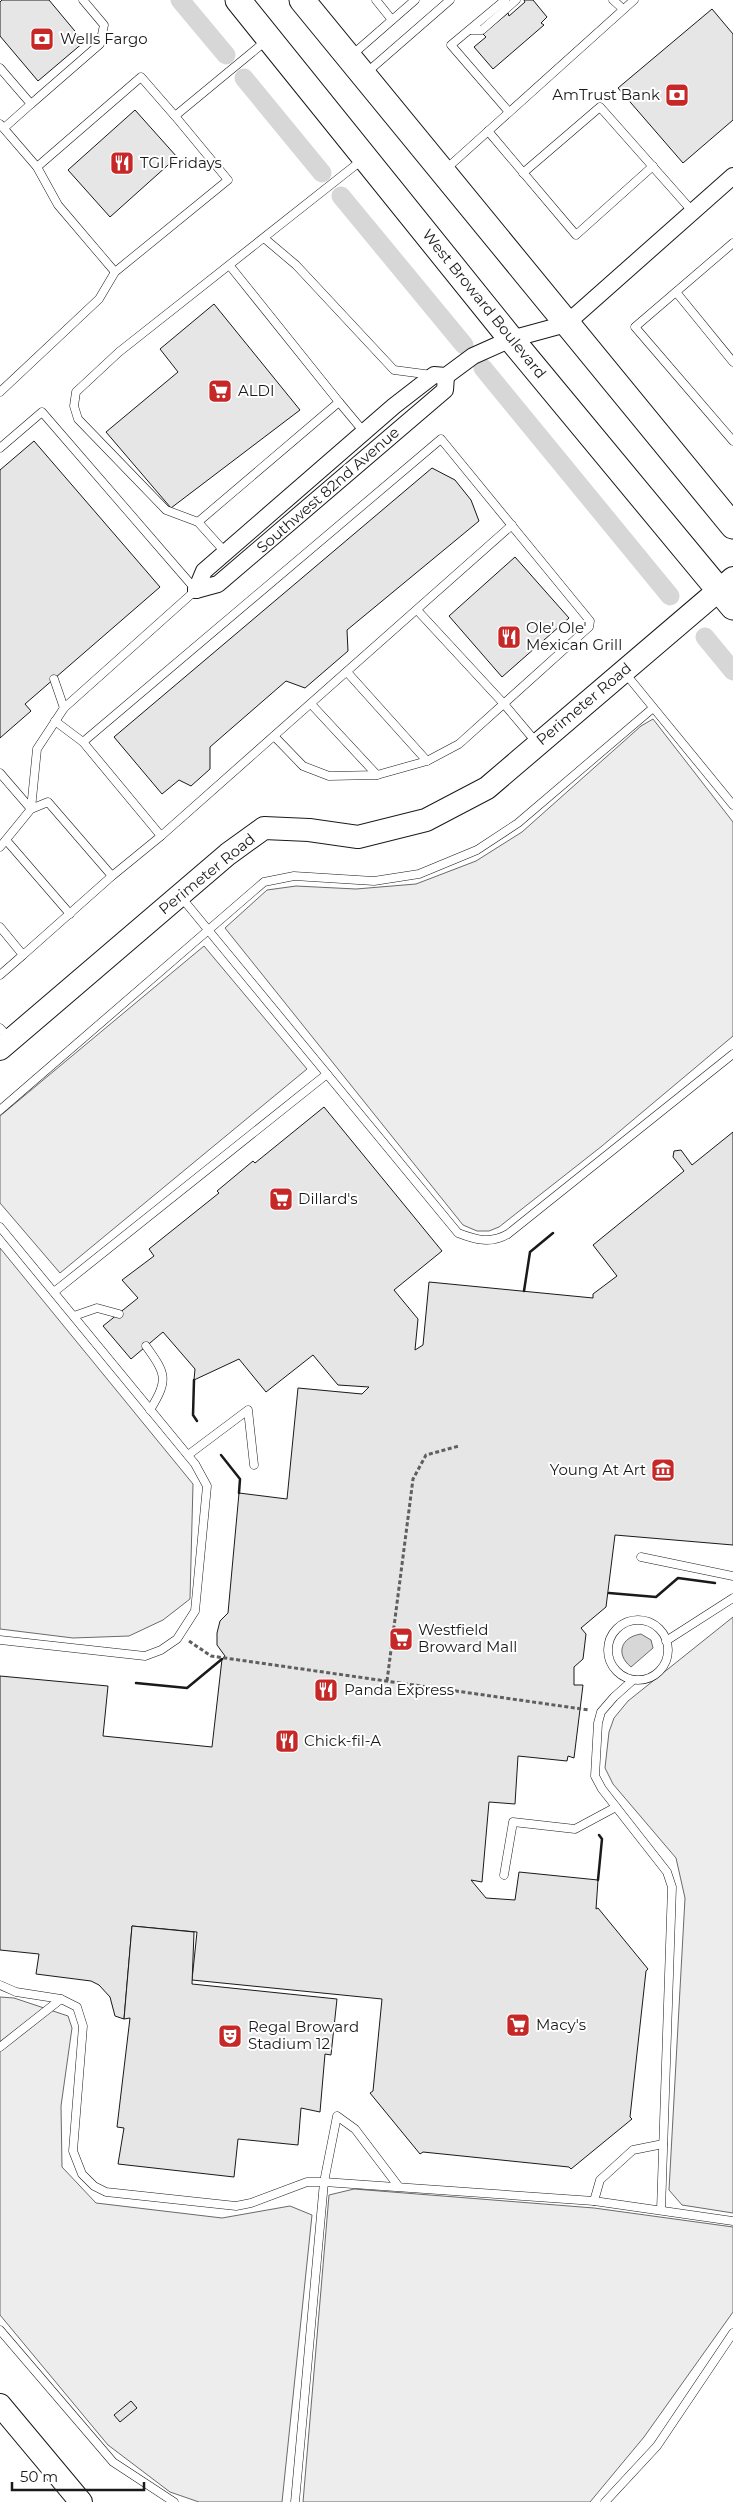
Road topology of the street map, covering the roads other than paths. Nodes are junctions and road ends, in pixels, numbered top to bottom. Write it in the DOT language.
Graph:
graph roads {
  1 [pos="83,0"];
  2 [pos="238,0"];
  3 [pos="302,0"];
  4 [pos="376,0"];
  5 [pos="415,0"];
  6 [pos="450,0"];
  7 [pos="505,0"];
  8 [pos="516,0"];
  9 [pos="613,0"];
  10 [pos="634,0"];
  11 [pos="624,9"];
  12 [pos="392,20"];
  13 [pos="470,30"];
  14 [pos="269,38"];
  15 [pos="356,66"];
  16 [pos="0,68"];
  17 [pos="31,104"];
  18 [pos="509,112"];
  19 [pos="175,116"];
  20 [pos="2,126"];
  21 [pos="488,131"];
  22 [pos="365,158"];
  23 [pos="37,166"];
  24 [pos="653,166"];
  25 [pos="443,172"];
  26 [pos="523,173"];
  27 [pos="733,176"];
  28 [pos="693,212"];
  29 [pos="264,238"];
  30 [pos="733,243"];
  31 [pos="230,266"];
  32 [pos="115,272"];
  33 [pos="676,292"];
  34 [pos="566,324"];
  35 [pos="511,339"];
  36 [pos="733,362"];
  37 [pos="440,376"];
  38 [pos="0,392"];
  39 [pos="339,402"];
  40 [pos="364,432"];
  41 [pos="733,441"];
  42 [pos="0,448"];
  43 [pos="314,474"];
  44 [pos="327,490"];
  45 [pos="198,522"];
  46 [pos="512,525"];
  47 [pos="733,526"];
  48 [pos="225,552"];
  49 [pos="196,590"];
  50 [pos="728,591"];
  51 [pos="417,610"];
  52 [pos="623,671"];
  53 [pos="347,672"];
  54 [pos="54,679"];
  55 [pos="311,704"];
  56 [pos="504,704"];
  57 [pos="64,708"];
  58 [pos="653,708"];
  59 [pos="55,721"];
  60 [pos="274,736"];
  61 [pos="83,742"];
  62 [pos="538,744"];
  63 [pos="427,761"];
  64 [pos="0,773"];
  65 [pos="377,775"];
  66 [pos="733,805"];
  67 [pos="31,809"];
  68 [pos="161,836"];
  69 [pos="6,840"];
  70 [pos="0,847"];
  71 [pos="112,876"];
  72 [pos="180,895"];
  73 [pos="70,914"];
  74 [pos="0,927"];
  75 [pos="209,930"];
  76 [pos="23,955"];
  77 [pos="0,975"];
  78 [pos="4,1039"];
  79 [pos="733,1054"];
  80 [pos="327,1074"];
  81 [pos="0,1110"];
  82 [pos="0,1227"];
  83 [pos="54,1292"];
  84 [pos="118,1314"];
  85 [pos="74,1316"];
  86 [pos="146,1346"];
  87 [pos="150,1410"];
  88 [pos="188,1454"];
  89 [pos="254,1465"];
  90 [pos="642,1557"];
  91 [pos="733,1576"];
  92 [pos="733,1598"];
  93 [pos="0,1640"];
  94 [pos="666,1641"];
  95 [pos="633,1680"];
  96 [pos="616,1807"];
  97 [pos="504,1875"];
  98 [pos="0,1985"];
  99 [pos="61,1999"];
  100 [pos="0,2047"];
  101 [pos="663,2144"];
  102 [pos="324,2182"];
  103 [pos="399,2187"];
  104 [pos="594,2202"];
  105 [pos="661,2210"];
  106 [pos="733,2221"];
  107 [pos="0,2330"];
  108 [pos="732,2336"];
  109 [pos="0,2405"];
  110 [pos="82,2502"];
  111 [pos="174,2502"];
  112 [pos="295,2502"];
  113 [pos="605,2502"];
  1 -- 17 [label="lane"];
  2 -- 14 [label="main road, West Broward Boulevard"];
  3 -- 15 [label="main road"];
  4 -- 12 [label="lane"];
  5 -- 12 [label="lane"];
  6 -- 15 [label="lane"];
  7 -- 13 [label="lane"];
  8 -- 13 [label="lane"];
  9 -- 11 [label="lane"];
  10 -- 11 [label="lane"];
  11 -- 18 [label="lane"];
  12 -- 15 [label="lane"];
  13 -- 18 [label="lane"];
  14 -- 19 [label="lane"];
  14 -- 22 [label="main road, West Broward Boulevard"];
  15 -- 25 [label="main road"];
  16 -- 17 [label="lane"];
  17 -- 20 [label="lane"];
  18 -- 21 [label="lane"];
  19 -- 23 [label="lane"];
  19 -- 32 [label="lane"];
  20 -- 23 [label="lane"];
  21 -- 25 [label="lane"];
  21 -- 26 [label="lane"];
  22 -- 29 [label="lane"];
  22 -- 35 [label="main road, West Broward Boulevard"];
  23 -- 32 [label="lane"];
  24 -- 26 [label="lane"];
  24 -- 26 [label="lane"];
  24 -- 28 [label="lane"];
  25 -- 34 [label="main road"];
  27 -- 28 [label="street"];
  28 -- 34 [label="street"];
  29 -- 31 [label="lane"];
  29 -- 37 [label="lane"];
  30 -- 33 [label="lane"];
  31 -- 39 [label="lane"];
  31 -- 45 [label="lane"];
  32 -- 38 [label="lane"];
  33 -- 36 [label="lane"];
  33 -- 41 [label="lane"];
  34 -- 35 [label="street, Southwest 82nd Avenue"];
  34 -- 47 [label="main road"];
  35 -- 37 [label="street, Southwest 82nd Avenue"];
  35 -- 50 [label="main road, West Broward Boulevard"];
  37 -- 40 [label="street, Southwest 82nd Avenue"];
  37 -- 44 [label="street, Southwest 82nd Avenue"];
  39 -- 40 [label="lane"];
  39 -- 45 [label="lane"];
  40 -- 43 [label="street, Southwest 82nd Avenue"];
  42 -- 49 [label="lane"];
  43 -- 44 [label="street"];
  43 -- 48 [label="street, Southwest 82nd Avenue"];
  44 -- 49 [label="street, Southwest 82nd Avenue"];
  45 -- 48 [label="lane"];
  46 -- 51 [label="lane"];
  46 -- 56 [label="lane"];
  46 -- 61 [label="lane"];
  48 -- 49 [label="street, Southwest 82nd Avenue"];
  49 -- 57 [label="lane, Southwest 82nd Avenue"];
  50 -- 52 [label="street, Perimeter Road"];
  51 -- 53 [label="lane"];
  51 -- 56 [label="lane"];
  52 -- 58 [label="lane"];
  52 -- 62 [label="street, Perimeter Road"];
  53 -- 55 [label="lane"];
  53 -- 63 [label="lane"];
  54 -- 57 [label="lane"];
  55 -- 60 [label="lane"];
  55 -- 65 [label="lane"];
  56 -- 62 [label="lane"];
  56 -- 63 [label="lane"];
  57 -- 59 [label="lane, Southwest 82nd Avenue"];
  58 -- 66 [label="lane"];
  58 -- 75 [label="lane"];
  59 -- 61 [label="lane"];
  59 -- 67 [label="lane, Southwest 82nd Avenue"];
  60 -- 65 [label="lane"];
  60 -- 68 [label="lane"];
  61 -- 68 [label="lane"];
  62 -- 72 [label="street, Perimeter Road"];
  63 -- 65 [label="lane"];
  64 -- 67 [label="lane"];
  67 -- 69 [label="lane"];
  67 -- 71 [label="lane"];
  68 -- 71 [label="lane"];
  69 -- 70 [label="lane"];
  69 -- 73 [label="lane"];
  71 -- 73 [label="lane"];
  72 -- 75 [label="lane"];
  72 -- 78 [label="street, Perimeter Road"];
  73 -- 76 [label="lane"];
  74 -- 76 [label="lane"];
  75 -- 80 [label="lane"];
  75 -- 81 [label="lane"];
  76 -- 77 [label="lane"];
  79 -- 80 [label="lane"];
  80 -- 83 [label="lane"];
  82 -- 83 [label="lane"];
  83 -- 85 [label="lane"];
  84 -- 85 [label="lane"];
  85 -- 87 [label="lane"];
  86 -- 87 [label="lane"];
  87 -- 88 [label="lane"];
  88 -- 89 [label="lane"];
  88 -- 93 [label="lane"];
  90 -- 91 [label="lane"];
  92 -- 94 [label="lane"];
  94 -- 95 [label="lane"];
  94 -- 95 [label="lane"];
  95 -- 96 [label="lane"];
  96 -- 97 [label="lane"];
  96 -- 101 [label="lane"];
  98 -- 99 [label="lane"];
  99 -- 100 [label="lane"];
  99 -- 102 [label="lane"];
  101 -- 104 [label="lane"];
  101 -- 105 [label="lane"];
  102 -- 103 [label="lane"];
  102 -- 103 [label="lane"];
  102 -- 112 [label="lane"];
  103 -- 104 [label="lane"];
  104 -- 105 [label="lane"];
  105 -- 106 [label="lane"];
  107 -- 111 [label="lane"];
  108 -- 113 [label="lane"];
  109 -- 110 [label="street"];
}
